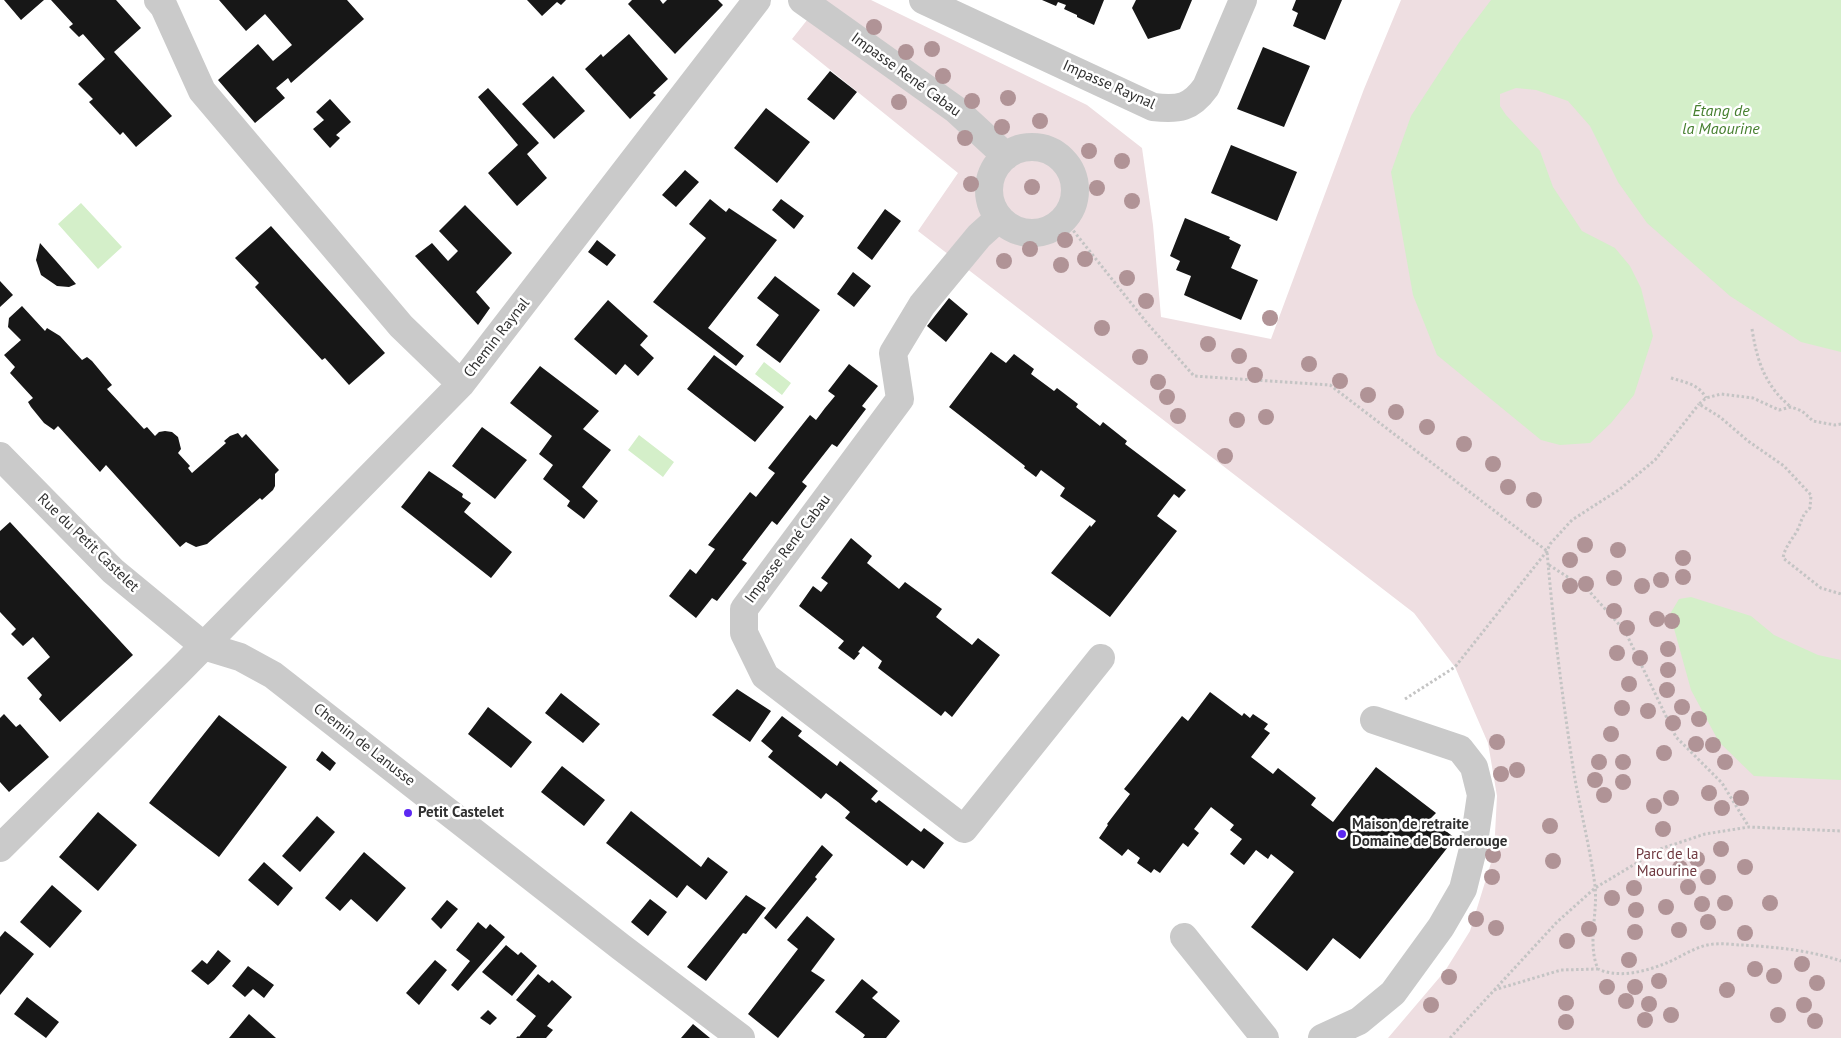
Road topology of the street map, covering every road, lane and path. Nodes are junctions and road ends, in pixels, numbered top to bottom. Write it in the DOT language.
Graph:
graph roads {
  1 [pos="158,0"];
  2 [pos="802,0"];
  3 [pos="923,0"];
  4 [pos="1243,0"];
  5 [pos="747,4"];
  6 [pos="1006,156"];
  7 [pos="999,218"];
  8 [pos="1064,219"];
  9 [pos="1752,329"];
  10 [pos="1670,378"];
  11 [pos="462,384"];
  12 [pos="1706,398"];
  13 [pos="1699,404"];
  14 [pos="1791,407"];
  15 [pos="1841,424"];
  16 [pos="0,456"];
  17 [pos="1548,551"];
  18 [pos="1549,565"];
  19 [pos="1841,594"];
  20 [pos="204,646"];
  21 [pos="1101,658"];
  22 [pos="1374,720"];
  23 [pos="1749,827"];
  24 [pos="1841,831"];
  25 [pos="0,848"];
  26 [pos="1595,888"];
  27 [pos="1184,937"];
  28 [pos="1841,961"];
  29 [pos="1598,969"];
  30 [pos="1494,990"];
  31 [pos="741,1038"];
  32 [pos="1265,1038"];
  33 [pos="1322,1038"];
  34 [pos="1450,1038"];
  1 -- 11 [label="street"];
  2 -- 6 [label="street, Impasse René Cabau"];
  3 -- 4 [label="street, Impasse Raynal"];
  5 -- 11 [label="street, Chemin Raynal"];
  6 -- 7 [label="street"];
  6 -- 8 [label="street"];
  7 -- 8 [label="street"];
  7 -- 21 [label="street, Impasse René Cabau"];
  8 -- 17 [label="path"];
  9 -- 14 [label="path"];
  10 -- 12 [label="path"];
  11 -- 20 [label="street, Chemin Raynal"];
  12 -- 13 [label="path"];
  12 -- 14 [label="path"];
  13 -- 17 [label="path"];
  13 -- 19 [label="path"];
  14 -- 15 [label="path"];
  16 -- 20 [label="street, Rue du Petit Castelet"];
  17 -- 18 [label="path"];
  17 -- 22 [label="path"];
  18 -- 23 [label="path"];
  18 -- 26 [label="path"];
  20 -- 25 [label="street"];
  20 -- 31 [label="street, Chemin de Lanusse"];
  22 -- 33 [label="street"];
  23 -- 24 [label="path"];
  23 -- 26 [label="path"];
  26 -- 29 [label="path"];
  26 -- 30 [label="path"];
  27 -- 32 [label="street"];
  28 -- 29 [label="path"];
  29 -- 30 [label="path"];
  30 -- 34 [label="path"];
}
